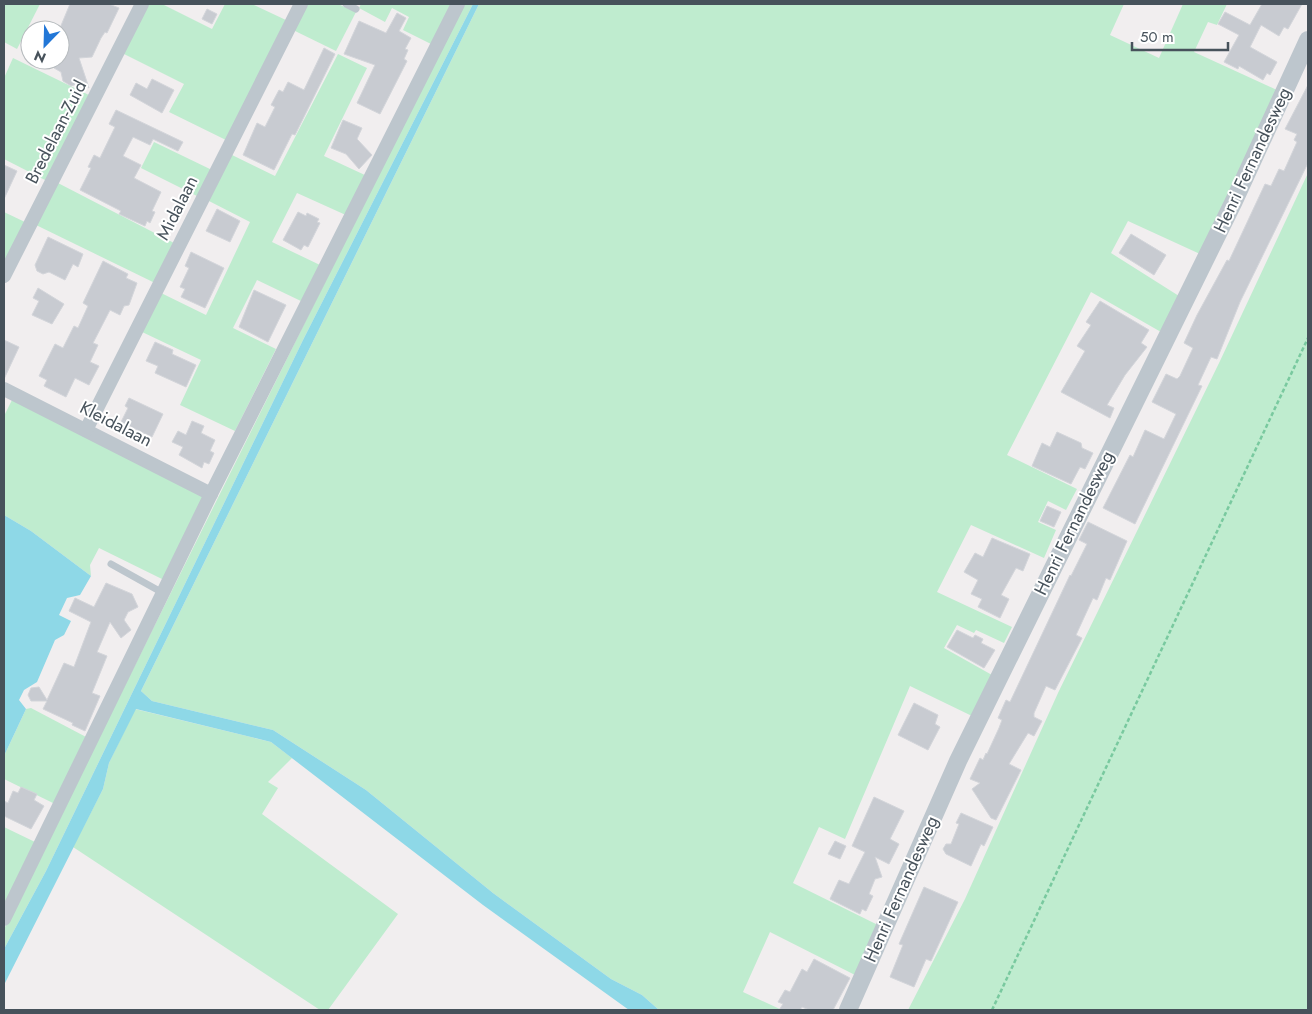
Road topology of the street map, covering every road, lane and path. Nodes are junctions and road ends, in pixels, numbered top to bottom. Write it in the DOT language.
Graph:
graph roads {
  1 [pos="142,4"];
  2 [pos="301,4"];
  3 [pos="346,4"];
  4 [pos="458,4"];
  5 [pos="356,9"];
  6 [pos="1308,40"];
  7 [pos="4,276"];
  8 [pos="1308,338"];
  9 [pos="4,389"];
  10 [pos="86,430"];
  11 [pos="211,494"];
  12 [pos="111,564"];
  13 [pos="163,593"];
  14 [pos="4,918"];
  15 [pos="848,1010"];
  16 [pos="992,1010"];
  1 -- 7 [label="street, Bredelaan-Zuid"];
  2 -- 10 [label="street, Midalaan"];
  3 -- 5 [label="lane"];
  4 -- 11 [label="street"];
  6 -- 15 [label="street, Henri Fernandesweg"];
  8 -- 16 [label="path"];
  9 -- 10 [label="street, Kleidalaan"];
  10 -- 11 [label="street, Kleidalaan"];
  11 -- 13 [label="street"];
  12 -- 13 [label="lane"];
  13 -- 14 [label="street"];
}
